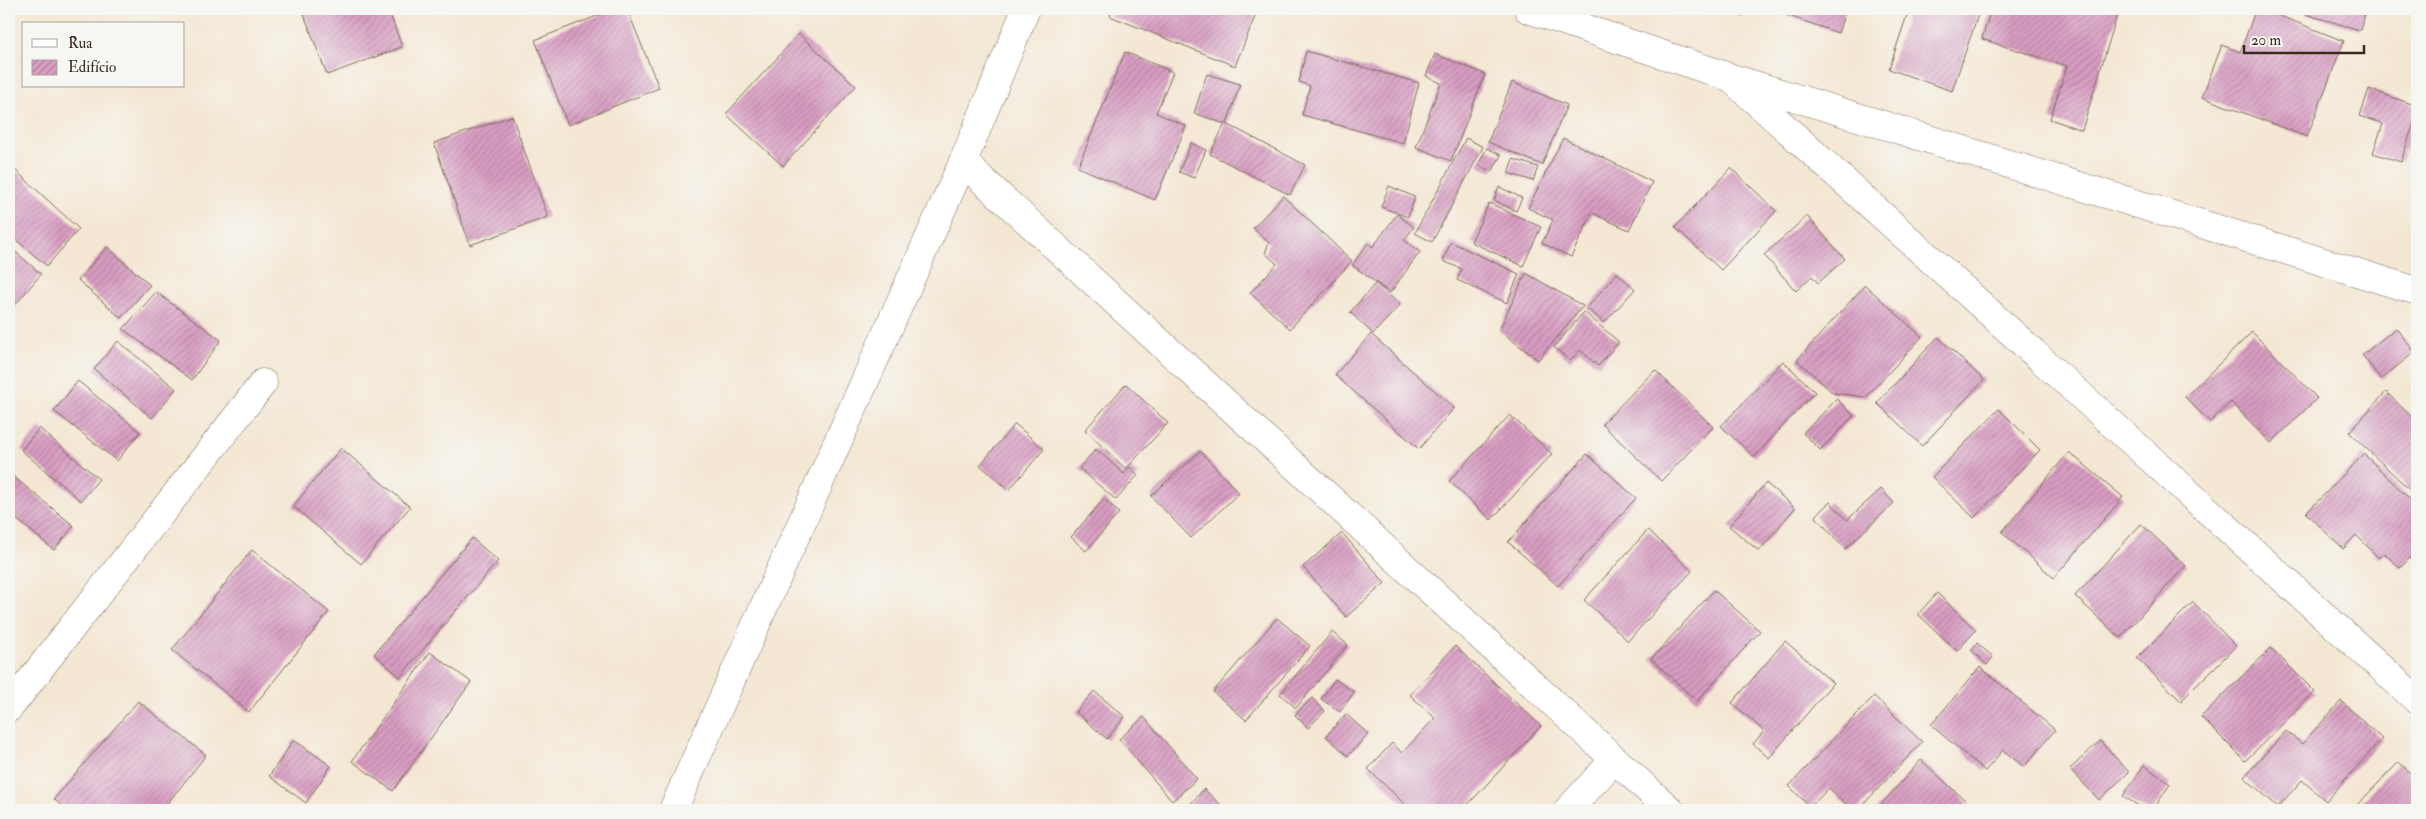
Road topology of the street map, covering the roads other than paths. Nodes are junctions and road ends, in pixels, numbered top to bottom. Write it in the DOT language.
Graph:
graph roads {
  1 [pos="1026,9"];
  2 [pos="1528,9"];
  3 [pos="1729,77"];
  4 [pos="963,162"];
  5 [pos="2417,291"];
  6 [pos="263,382"];
  7 [pos="2417,700"];
  8 [pos="9,708"];
  9 [pos="1614,760"];
  10 [pos="673,810"];
  11 [pos="1568,810"];
  12 [pos="1670,810"];
  1 -- 4 [label="street"];
  2 -- 3 [label="street"];
  3 -- 5 [label="street"];
  3 -- 7 [label="street"];
  4 -- 9 [label="street"];
  4 -- 10 [label="street"];
  6 -- 8 [label="street"];
  9 -- 11 [label="street"];
  9 -- 12 [label="street"];
}
